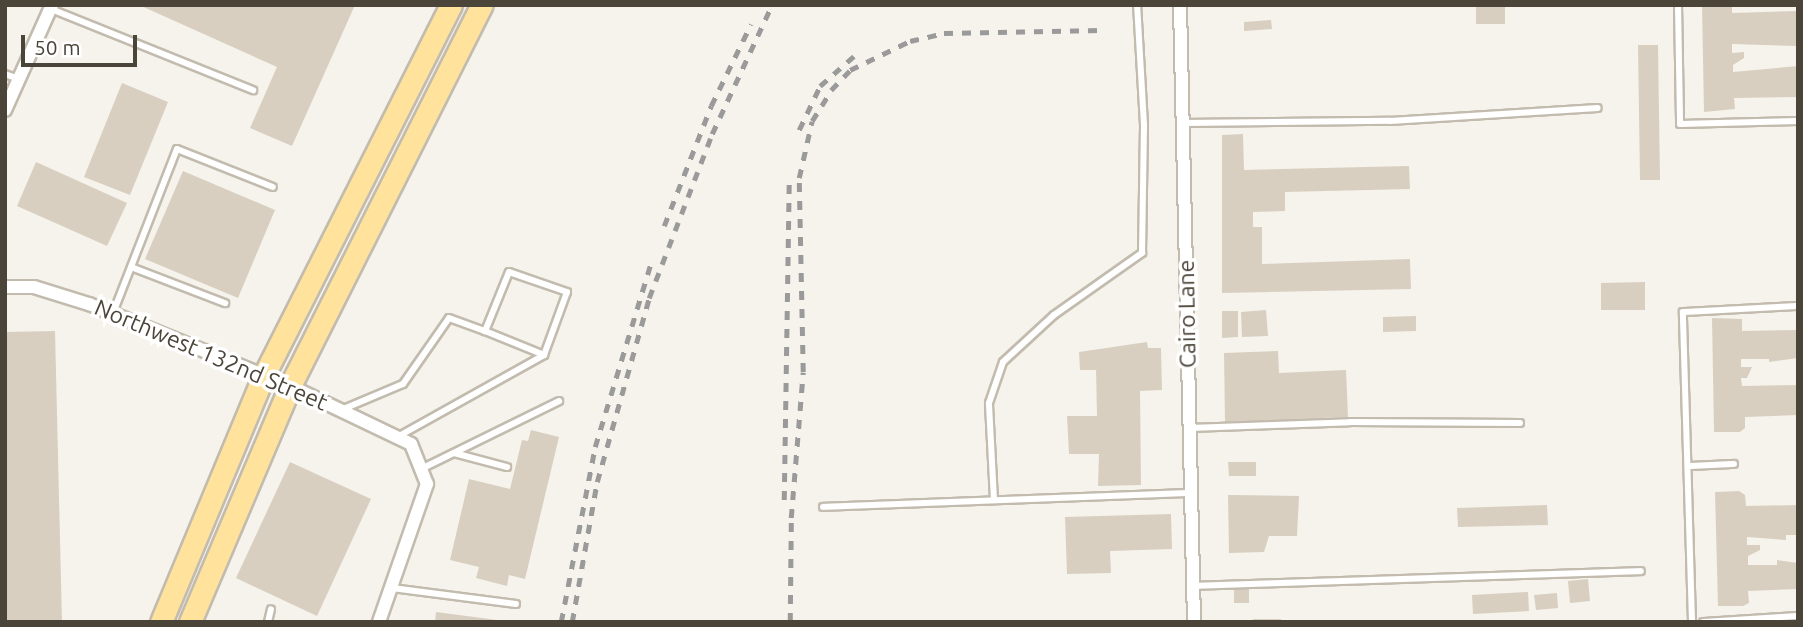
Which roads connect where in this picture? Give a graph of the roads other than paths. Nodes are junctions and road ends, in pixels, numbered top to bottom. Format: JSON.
{"nodes":[{"id":1,"x":451,"y":5,"type":"edge"},
{"id":2,"x":482,"y":5,"type":"edge"},
{"id":3,"x":1137,"y":5,"type":"edge"},
{"id":4,"x":1180,"y":5,"type":"edge"},
{"id":5,"x":1678,"y":5,"type":"edge"},
{"id":6,"x":52,"y":7,"type":"edge"},
{"id":7,"x":5,"y":74,"type":"edge"},
{"id":8,"x":19,"y":79,"type":"junction"},
{"id":9,"x":253,"y":90,"type":"dead end"},
{"id":10,"x":1598,"y":108,"type":"dead end"},
{"id":11,"x":5,"y":110,"type":"edge"},
{"id":12,"x":1798,"y":121,"type":"edge"},
{"id":13,"x":1183,"y":123,"type":"junction"},
{"id":14,"x":273,"y":187,"type":"dead end"},
{"id":15,"x":131,"y":267,"type":"junction"},
{"id":16,"x":5,"y":287,"type":"edge"},
{"id":17,"x":225,"y":303,"type":"dead end"},
{"id":18,"x":1798,"y":306,"type":"edge"},
{"id":19,"x":113,"y":313,"type":"junction"},
{"id":20,"x":485,"y":331,"type":"junction"},
{"id":21,"x":544,"y":355,"type":"junction"},
{"id":22,"x":264,"y":375,"type":"junction"},
{"id":23,"x":290,"y":386,"type":"junction"},
{"id":24,"x":559,"y":401,"type":"dead end"},
{"id":25,"x":341,"y":410,"type":"junction"},
{"id":26,"x":1520,"y":423,"type":"dead end"},
{"id":27,"x":1190,"y":428,"type":"junction"},
{"id":28,"x":397,"y":437,"type":"junction"},
{"id":29,"x":454,"y":453,"type":"junction"},
{"id":30,"x":1734,"y":464,"type":"dead end"},
{"id":31,"x":1688,"y":466,"type":"junction"},
{"id":32,"x":506,"y":467,"type":"dead end"},
{"id":33,"x":421,"y":469,"type":"junction"},
{"id":34,"x":1191,"y":493,"type":"junction"},
{"id":35,"x":994,"y":500,"type":"junction"},
{"id":36,"x":823,"y":507,"type":"dead end"},
{"id":37,"x":1641,"y":570,"type":"dead end"},
{"id":38,"x":1193,"y":586,"type":"junction"},
{"id":39,"x":390,"y":588,"type":"junction"},
{"id":40,"x":516,"y":604,"type":"dead end"},
{"id":41,"x":271,"y":609,"type":"dead end"},
{"id":42,"x":1798,"y":616,"type":"edge"},
{"id":43,"x":162,"y":622,"type":"edge"},
{"id":44,"x":190,"y":622,"type":"edge"},
{"id":45,"x":268,"y":622,"type":"edge"},
{"id":46,"x":379,"y":622,"type":"edge"},
{"id":47,"x":1194,"y":622,"type":"edge"},
{"id":48,"x":1692,"y":622,"type":"edge"},
{"id":49,"x":1703,"y":622,"type":"edge"}],
"edges":[{"from":1,"to":22,"type":"main road"},
{"from":2,"to":23,"type":"main road"},
{"from":3,"to":35,"type":"lane"},
{"from":4,"to":13,"type":"street","name":"Cairo Lane"},
{"from":5,"to":12,"type":"lane"},
{"from":6,"to":8,"type":"street"},
{"from":6,"to":9,"type":"lane"},
{"from":7,"to":8,"type":"lane"},
{"from":8,"to":11,"type":"street"},
{"from":10,"to":13,"type":"lane"},
{"from":13,"to":27,"type":"street","name":"Cairo Lane"},
{"from":14,"to":15,"type":"lane"},
{"from":15,"to":17,"type":"lane"},
{"from":15,"to":19,"type":"lane"},
{"from":16,"to":19,"type":"street","name":"Northwest 132nd Street"},
{"from":18,"to":31,"type":"lane"},
{"from":19,"to":22,"type":"street","name":"Northwest 132nd Street"},
{"from":20,"to":21,"type":"lane"},
{"from":20,"to":21,"type":"lane"},
{"from":20,"to":25,"type":"lane"},
{"from":21,"to":28,"type":"lane"},
{"from":22,"to":23,"type":"street","name":"Northwest 132nd Street"},
{"from":22,"to":43,"type":"main road"},
{"from":23,"to":25,"type":"street","name":"Northwest 132nd Street"},
{"from":23,"to":44,"type":"main road"},
{"from":24,"to":29,"type":"lane"},
{"from":25,"to":28,"type":"street","name":"Northwest 132nd Street"},
{"from":26,"to":27,"type":"lane"},
{"from":27,"to":34,"type":"street","name":"Cairo Lane"},
{"from":28,"to":33,"type":"street","name":"Northwest 132nd Street"},
{"from":29,"to":32,"type":"lane"},
{"from":29,"to":33,"type":"lane"},
{"from":30,"to":31,"type":"lane"},
{"from":31,"to":48,"type":"lane"},
{"from":33,"to":39,"type":"street"},
{"from":34,"to":35,"type":"lane"},
{"from":34,"to":38,"type":"street","name":"Cairo Lane"},
{"from":35,"to":36,"type":"lane"},
{"from":37,"to":38,"type":"lane"},
{"from":38,"to":47,"type":"street","name":"Cairo Lane"},
{"from":39,"to":40,"type":"lane"},
{"from":39,"to":46,"type":"street"},
{"from":41,"to":45,"type":"lane"},
{"from":42,"to":49,"type":"lane"}]}
